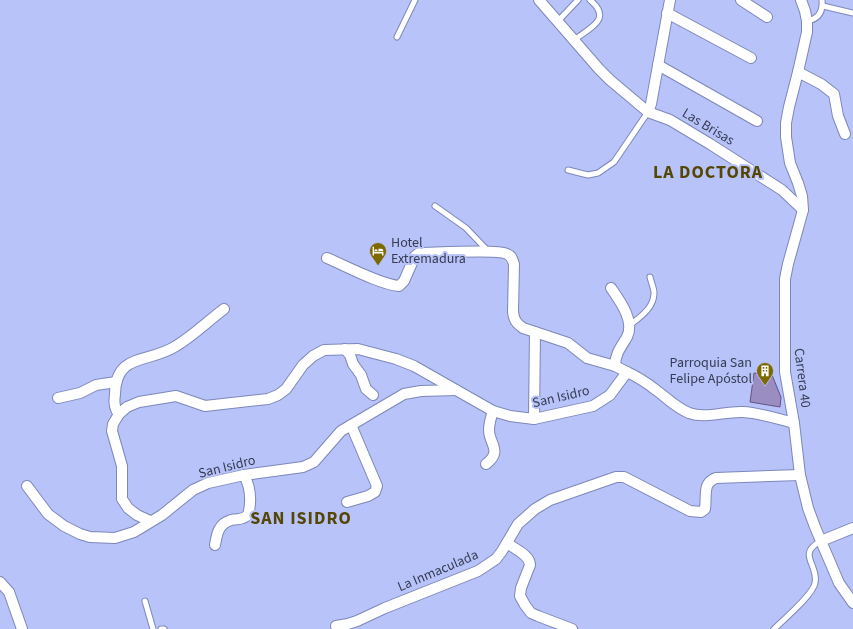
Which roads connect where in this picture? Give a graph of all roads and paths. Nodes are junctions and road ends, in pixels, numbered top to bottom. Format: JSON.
{"nodes":[{"id":1,"x":415,"y":0,"type":"edge"},
{"id":2,"x":539,"y":0,"type":"edge"},
{"id":3,"x":578,"y":0,"type":"edge"},
{"id":4,"x":590,"y":0,"type":"edge"},
{"id":5,"x":670,"y":0,"type":"edge"},
{"id":6,"x":741,"y":0,"type":"edge"},
{"id":7,"x":801,"y":0,"type":"edge"},
{"id":8,"x":822,"y":0,"type":"edge"},
{"id":9,"x":823,"y":6,"type":"junction"},
{"id":10,"x":667,"y":13,"type":"junction"},
{"id":11,"x":853,"y":13,"type":"edge"},
{"id":12,"x":767,"y":17,"type":"dead end"},
{"id":13,"x":558,"y":21,"type":"junction"},
{"id":14,"x":807,"y":21,"type":"junction"},
{"id":15,"x":397,"y":37,"type":"dead end"},
{"id":16,"x":574,"y":40,"type":"junction"},
{"id":17,"x":751,"y":58,"type":"dead end"},
{"id":18,"x":658,"y":65,"type":"junction"},
{"id":19,"x":798,"y":72,"type":"junction"},
{"id":20,"x":648,"y":112,"type":"junction"},
{"id":21,"x":757,"y":121,"type":"dead end"},
{"id":22,"x":845,"y":134,"type":"dead end"},
{"id":23,"x":568,"y":170,"type":"dead end"},
{"id":24,"x":435,"y":206,"type":"dead end"},
{"id":25,"x":803,"y":210,"type":"junction"},
{"id":26,"x":489,"y":252,"type":"junction"},
{"id":27,"x":327,"y":258,"type":"dead end"},
{"id":28,"x":650,"y":277,"type":"dead end"},
{"id":29,"x":612,"y":288,"type":"dead end"},
{"id":30,"x":224,"y":309,"type":"dead end"},
{"id":31,"x":630,"y":325,"type":"junction"},
{"id":32,"x":534,"y":332,"type":"junction"},
{"id":33,"x":345,"y":349,"type":"junction"},
{"id":34,"x":615,"y":366,"type":"junction"},
{"id":35,"x":627,"y":372,"type":"junction"},
{"id":36,"x":116,"y":382,"type":"junction"},
{"id":37,"x":457,"y":390,"type":"junction"},
{"id":38,"x":373,"y":395,"type":"dead end"},
{"id":39,"x":58,"y":398,"type":"dead end"},
{"id":40,"x":493,"y":411,"type":"junction"},
{"id":41,"x":119,"y":414,"type":"junction"},
{"id":42,"x":534,"y":419,"type":"junction"},
{"id":43,"x":794,"y":422,"type":"junction"},
{"id":44,"x":351,"y":425,"type":"junction"},
{"id":45,"x":486,"y":464,"type":"dead end"},
{"id":46,"x":244,"y":475,"type":"junction"},
{"id":47,"x":800,"y":475,"type":"junction"},
{"id":48,"x":27,"y":486,"type":"dead end"},
{"id":49,"x":347,"y":502,"type":"dead end"},
{"id":50,"x":150,"y":521,"type":"junction"},
{"id":51,"x":853,"y":528,"type":"edge"},
{"id":52,"x":821,"y":541,"type":"junction"},
{"id":53,"x":507,"y":543,"type":"junction"},
{"id":54,"x":215,"y":545,"type":"dead end"},
{"id":55,"x":0,"y":582,"type":"edge"},
{"id":56,"x":145,"y":601,"type":"dead end"},
{"id":57,"x":853,"y":603,"type":"edge"},
{"id":58,"x":336,"y":626,"type":"dead end"},
{"id":59,"x":22,"y":629,"type":"edge"},
{"id":60,"x":153,"y":629,"type":"edge"},
{"id":61,"x":572,"y":629,"type":"edge"},
{"id":62,"x":774,"y":629,"type":"edge"}],
"edges":[{"from":1,"to":15,"type":"lane"},
{"from":2,"to":13,"type":"street","name":"Las Brisas"},
{"from":3,"to":13,"type":"lane"},
{"from":4,"to":16,"type":"lane"},
{"from":5,"to":10,"type":"street"},
{"from":6,"to":12,"type":"street"},
{"from":7,"to":14,"type":"street"},
{"from":8,"to":9,"type":"lane"},
{"from":9,"to":11,"type":"lane"},
{"from":9,"to":14,"type":"lane"},
{"from":10,"to":17,"type":"street"},
{"from":10,"to":18,"type":"street"},
{"from":13,"to":16,"type":"street","name":"Las Brisas"},
{"from":14,"to":19,"type":"street","name":"Carrera 40"},
{"from":16,"to":20,"type":"street","name":"Las Brisas"},
{"from":18,"to":20,"type":"street"},
{"from":18,"to":21,"type":"street"},
{"from":19,"to":22,"type":"street"},
{"from":19,"to":25,"type":"street","name":"Carrera 40"},
{"from":20,"to":23,"type":"lane"},
{"from":20,"to":25,"type":"street","name":"Las Brisas"},
{"from":24,"to":26,"type":"lane"},
{"from":25,"to":43,"type":"street","name":"Carrera 40"},
{"from":26,"to":27,"type":"street"},
{"from":26,"to":32,"type":"street"},
{"from":28,"to":31,"type":"lane"},
{"from":29,"to":31,"type":"street"},
{"from":30,"to":36,"type":"street"},
{"from":31,"to":34,"type":"street"},
{"from":32,"to":34,"type":"street"},
{"from":32,"to":42,"type":"street"},
{"from":33,"to":37,"type":"street","name":"San Isidro"},
{"from":33,"to":38,"type":"street"},
{"from":33,"to":41,"type":"street","name":"San Isidro"},
{"from":34,"to":35,"type":"street"},
{"from":35,"to":42,"type":"street","name":"San Isidro"},
{"from":35,"to":43,"type":"street"},
{"from":36,"to":39,"type":"street"},
{"from":36,"to":41,"type":"street"},
{"from":37,"to":40,"type":"street","name":"San Isidro"},
{"from":37,"to":44,"type":"street","name":"San Isidro"},
{"from":40,"to":42,"type":"street","name":"San Isidro"},
{"from":40,"to":45,"type":"street"},
{"from":41,"to":50,"type":"street"},
{"from":43,"to":47,"type":"street","name":"Carrera 40"},
{"from":44,"to":46,"type":"street","name":"San Isidro"},
{"from":44,"to":49,"type":"street"},
{"from":46,"to":50,"type":"street","name":"San Isidro"},
{"from":46,"to":54,"type":"street"},
{"from":47,"to":52,"type":"street","name":"Carrera 40"},
{"from":47,"to":53,"type":"street","name":"La Inmaculada"},
{"from":48,"to":50,"type":"street","name":"San Isidro"},
{"from":51,"to":52,"type":"street"},
{"from":52,"to":57,"type":"street","name":"Carrera 40"},
{"from":52,"to":62,"type":"lane"},
{"from":53,"to":58,"type":"street","name":"La Inmaculada"},
{"from":53,"to":61,"type":"street"},
{"from":55,"to":59,"type":"street"},
{"from":56,"to":60,"type":"lane"}]}
